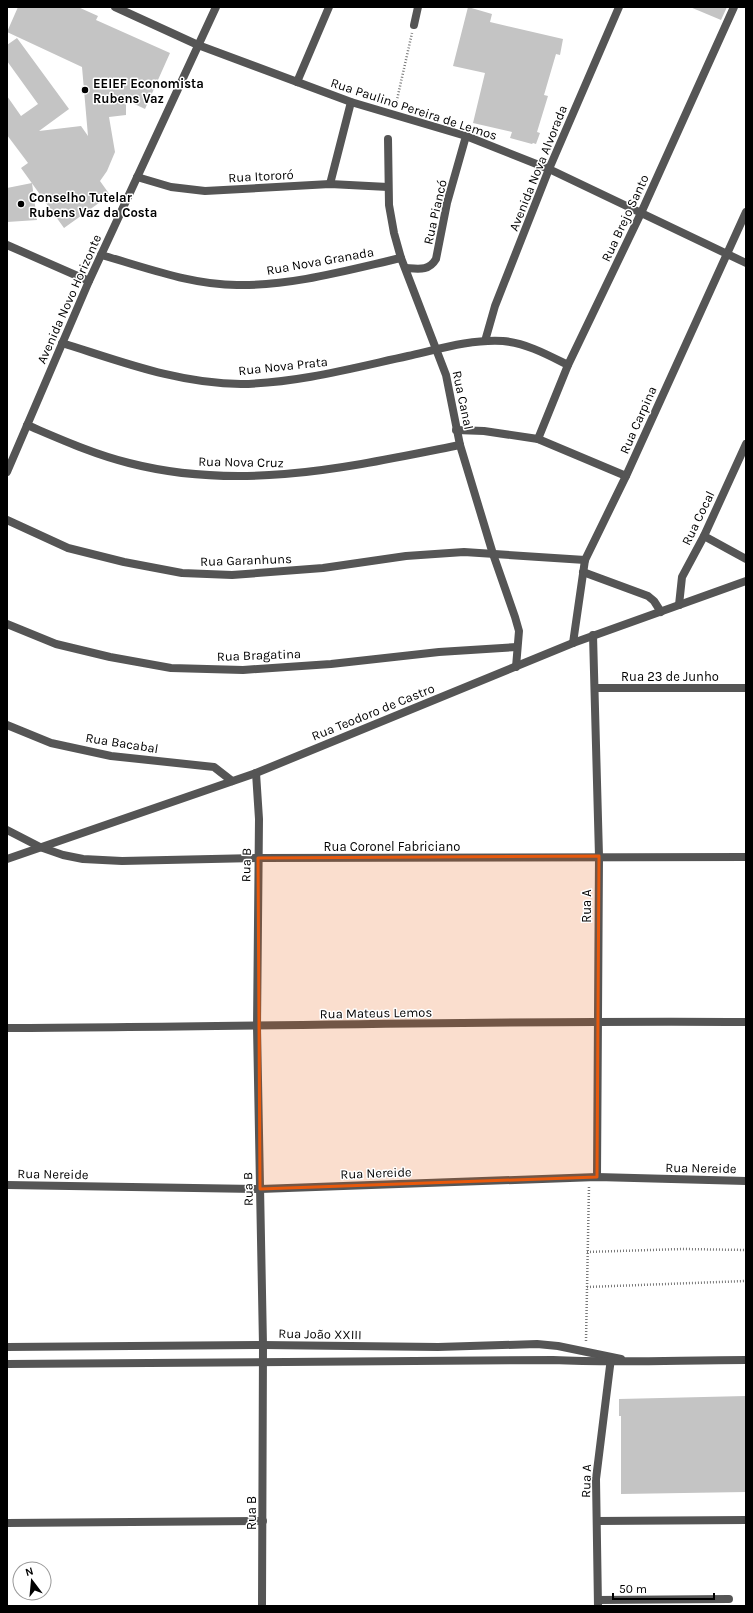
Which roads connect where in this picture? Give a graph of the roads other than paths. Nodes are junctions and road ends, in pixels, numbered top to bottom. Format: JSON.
{"nodes":[{"id":1,"x":115,"y":7,"type":"edge"},
{"id":2,"x":216,"y":7,"type":"edge"},
{"id":3,"x":329,"y":7,"type":"edge"},
{"id":4,"x":418,"y":7,"type":"edge"},
{"id":5,"x":619,"y":7,"type":"edge"},
{"id":6,"x":734,"y":7,"type":"edge"},
{"id":7,"x":414,"y":25,"type":"road end"},
{"id":8,"x":198,"y":45,"type":"junction"},
{"id":9,"x":297,"y":82,"type":"junction"},
{"id":10,"x":351,"y":102,"type":"junction"},
{"id":11,"x":466,"y":136,"type":"junction"},
{"id":12,"x":388,"y":139,"type":"dead end"},
{"id":13,"x":549,"y":169,"type":"junction"},
{"id":14,"x":136,"y":177,"type":"junction"},
{"id":15,"x":330,"y":184,"type":"junction"},
{"id":16,"x":388,"y":187,"type":"junction"},
{"id":17,"x":746,"y":212,"type":"edge"},
{"id":18,"x":641,"y":213,"type":"junction"},
{"id":19,"x":7,"y":245,"type":"edge"},
{"id":20,"x":726,"y":254,"type":"junction"},
{"id":21,"x":101,"y":255,"type":"junction"},
{"id":22,"x":401,"y":258,"type":"junction"},
{"id":23,"x":746,"y":263,"type":"edge"},
{"id":24,"x":406,"y":268,"type":"junction"},
{"id":25,"x":89,"y":280,"type":"junction"},
{"id":26,"x":485,"y":341,"type":"junction"},
{"id":27,"x":62,"y":343,"type":"junction"},
{"id":28,"x":437,"y":349,"type":"junction"},
{"id":29,"x":568,"y":365,"type":"junction"},
{"id":30,"x":27,"y":425,"type":"junction"},
{"id":31,"x":456,"y":430,"type":"junction"},
{"id":32,"x":538,"y":439,"type":"junction"},
{"id":33,"x":746,"y":444,"type":"edge"},
{"id":34,"x":460,"y":445,"type":"junction"},
{"id":35,"x":7,"y":472,"type":"edge"},
{"id":36,"x":626,"y":476,"type":"junction"},
{"id":37,"x":7,"y":520,"type":"edge"},
{"id":38,"x":704,"y":536,"type":"junction"},
{"id":39,"x":493,"y":554,"type":"junction"},
{"id":40,"x":746,"y":559,"type":"edge"},
{"id":41,"x":585,"y":560,"type":"junction"},
{"id":42,"x":583,"y":572,"type":"junction"},
{"id":43,"x":746,"y":581,"type":"edge"},
{"id":44,"x":679,"y":605,"type":"junction"},
{"id":45,"x":661,"y":612,"type":"junction"},
{"id":46,"x":7,"y":624,"type":"edge"},
{"id":47,"x":593,"y":635,"type":"junction"},
{"id":48,"x":573,"y":643,"type":"junction"},
{"id":49,"x":517,"y":647,"type":"junction"},
{"id":50,"x":516,"y":666,"type":"junction"},
{"id":51,"x":595,"y":688,"type":"junction"},
{"id":52,"x":746,"y":688,"type":"edge"},
{"id":53,"x":7,"y":725,"type":"edge"},
{"id":54,"x":256,"y":773,"type":"junction"},
{"id":55,"x":232,"y":781,"type":"junction"},
{"id":56,"x":7,"y":830,"type":"edge"},
{"id":57,"x":40,"y":847,"type":"junction"},
{"id":58,"x":599,"y":856,"type":"junction"},
{"id":59,"x":746,"y":857,"type":"edge"},
{"id":60,"x":7,"y":858,"type":"edge"},
{"id":61,"x":258,"y":858,"type":"junction"},
{"id":62,"x":598,"y":1021,"type":"junction"},
{"id":63,"x":746,"y":1022,"type":"edge"},
{"id":64,"x":258,"y":1027,"type":"junction"},
{"id":65,"x":7,"y":1028,"type":"edge"},
{"id":66,"x":593,"y":1178,"type":"junction"},
{"id":67,"x":746,"y":1181,"type":"edge"},
{"id":68,"x":7,"y":1185,"type":"edge"},
{"id":69,"x":260,"y":1189,"type":"junction"},
{"id":70,"x":263,"y":1345,"type":"junction"},
{"id":71,"x":7,"y":1347,"type":"edge"},
{"id":72,"x":611,"y":1360,"type":"junction"},
{"id":73,"x":746,"y":1360,"type":"edge"},
{"id":74,"x":263,"y":1363,"type":"junction"},
{"id":75,"x":7,"y":1364,"type":"edge"},
{"id":76,"x":746,"y":1520,"type":"edge"},
{"id":77,"x":263,"y":1521,"type":"junction"},
{"id":78,"x":597,"y":1521,"type":"junction"},
{"id":79,"x":7,"y":1523,"type":"edge"},
{"id":80,"x":729,"y":1599,"type":"dead end"},
{"id":81,"x":598,"y":1603,"type":"edge"},
{"id":82,"x":262,"y":1606,"type":"edge"}],
"edges":[{"from":1,"to":8,"type":"street","name":"Rua Paulino Pereira de Lemos"},
{"from":2,"to":8,"type":"street","name":"Avenida Novo Horizonte"},
{"from":3,"to":9,"type":"street"},
{"from":4,"to":7,"type":"street"},
{"from":5,"to":13,"type":"street","name":"Avenida Nova Alvorada"},
{"from":6,"to":18,"type":"street","name":"Rua Brejo Santo"},
{"from":8,"to":9,"type":"street","name":"Rua Paulino Pereira de Lemos"},
{"from":8,"to":14,"type":"street","name":"Avenida Novo Horizonte"},
{"from":9,"to":10,"type":"street","name":"Rua Paulino Pereira de Lemos"},
{"from":10,"to":11,"type":"street","name":"Rua Paulino Pereira de Lemos"},
{"from":10,"to":15,"type":"street"},
{"from":11,"to":13,"type":"street","name":"Rua Paulino Pereira de Lemos"},
{"from":11,"to":24,"type":"street","name":"Rua Piancó"},
{"from":12,"to":16,"type":"street","name":"Rua Canal"},
{"from":13,"to":18,"type":"street","name":"Rua Paulino Pereira de Lemos"},
{"from":13,"to":26,"type":"street","name":"Avenida Nova Alvorada"},
{"from":14,"to":15,"type":"street","name":"Rua Itororó"},
{"from":14,"to":21,"type":"street","name":"Avenida Novo Horizonte"},
{"from":15,"to":16,"type":"street","name":"Rua Itororó"},
{"from":16,"to":22,"type":"street","name":"Rua Canal"},
{"from":17,"to":20,"type":"street","name":"Rua Carpina"},
{"from":18,"to":20,"type":"street","name":"Rua Paulino Pereira de Lemos"},
{"from":18,"to":29,"type":"street","name":"Rua Brejo Santo"},
{"from":19,"to":25,"type":"street"},
{"from":20,"to":23,"type":"street","name":"Rua Paulino Pereira de Lemos"},
{"from":20,"to":36,"type":"street","name":"Rua Carpina"},
{"from":21,"to":22,"type":"street","name":"Rua Nova Granada"},
{"from":21,"to":25,"type":"street","name":"Avenida Novo Horizonte"},
{"from":22,"to":24,"type":"street","name":"Rua Canal"},
{"from":24,"to":28,"type":"street","name":"Rua Canal"},
{"from":25,"to":27,"type":"street","name":"Avenida Novo Horizonte"},
{"from":26,"to":28,"type":"street","name":"Rua Nova Prata"},
{"from":26,"to":29,"type":"street","name":"Rua Nova Prata"},
{"from":27,"to":28,"type":"street","name":"Rua Nova Prata"},
{"from":27,"to":30,"type":"street","name":"Avenida Novo Horizonte"},
{"from":28,"to":31,"type":"street","name":"Rua Canal"},
{"from":29,"to":32,"type":"street","name":"Rua Brejo Santo"},
{"from":30,"to":34,"type":"street","name":"Rua Nova Cruz"},
{"from":30,"to":35,"type":"street","name":"Avenida Novo Horizonte"},
{"from":31,"to":32,"type":"street"},
{"from":31,"to":34,"type":"street","name":"Rua Canal"},
{"from":32,"to":36,"type":"street"},
{"from":33,"to":38,"type":"street","name":"Rua Cocal"},
{"from":34,"to":39,"type":"street","name":"Rua Canal"},
{"from":36,"to":41,"type":"street","name":"Rua Carpina"},
{"from":37,"to":39,"type":"street","name":"Rua Garanhuns"},
{"from":38,"to":40,"type":"street"},
{"from":38,"to":44,"type":"street","name":"Rua Cocal"},
{"from":39,"to":41,"type":"street","name":"Rua Garanhuns"},
{"from":39,"to":49,"type":"street","name":"Rua Canal"},
{"from":41,"to":42,"type":"street","name":"Rua Carpina"},
{"from":42,"to":45,"type":"street"},
{"from":42,"to":48,"type":"street","name":"Rua Carpina"},
{"from":43,"to":44,"type":"street","name":"Rua Teodoro de Castro"},
{"from":44,"to":45,"type":"street","name":"Rua Teodoro de Castro"},
{"from":45,"to":47,"type":"street","name":"Rua Teodoro de Castro"},
{"from":46,"to":49,"type":"street","name":"Rua Bragatina"},
{"from":47,"to":48,"type":"street","name":"Rua Teodoro de Castro"},
{"from":47,"to":51,"type":"street","name":"Rua A"},
{"from":48,"to":50,"type":"street","name":"Rua Teodoro de Castro"},
{"from":49,"to":50,"type":"street","name":"Rua Canal"},
{"from":50,"to":54,"type":"street","name":"Rua Teodoro de Castro"},
{"from":51,"to":52,"type":"street","name":"Rua 23 de Junho"},
{"from":51,"to":58,"type":"street","name":"Rua A"},
{"from":53,"to":55,"type":"street","name":"Rua Bacabal"},
{"from":54,"to":55,"type":"street","name":"Rua Teodoro de Castro"},
{"from":54,"to":61,"type":"street","name":"Rua B"},
{"from":55,"to":57,"type":"street","name":"Rua Teodoro de Castro"},
{"from":56,"to":57,"type":"street","name":"Rua Coronel Fabriciano"},
{"from":57,"to":60,"type":"street","name":"Rua Teodoro de Castro"},
{"from":57,"to":61,"type":"street","name":"Rua Coronel Fabriciano"},
{"from":58,"to":59,"type":"street","name":"Rua Coronel Fabriciano"},
{"from":58,"to":61,"type":"street","name":"Rua Coronel Fabriciano"},
{"from":58,"to":62,"type":"street","name":"Rua A"},
{"from":61,"to":64,"type":"street","name":"Rua B"},
{"from":62,"to":63,"type":"street","name":"Rua Mateus Lemos"},
{"from":62,"to":64,"type":"street","name":"Rua Mateus Lemos"},
{"from":62,"to":66,"type":"street","name":"Rua A"},
{"from":64,"to":65,"type":"street","name":"Rua Mateus Lemos"},
{"from":64,"to":69,"type":"street","name":"Rua B"},
{"from":66,"to":67,"type":"street","name":"Rua Nereide"},
{"from":66,"to":69,"type":"street","name":"Rua Nereide"},
{"from":68,"to":69,"type":"street","name":"Rua Nereide"},
{"from":69,"to":70,"type":"street","name":"Rua B"},
{"from":70,"to":71,"type":"street","name":"Rua João XXIII"},
{"from":70,"to":72,"type":"street","name":"Rua João XXIII"},
{"from":70,"to":74,"type":"street","name":"Rua B"},
{"from":72,"to":73,"type":"street","name":"Rua João XXIII"},
{"from":72,"to":74,"type":"street","name":"Rua João XXIII"},
{"from":72,"to":78,"type":"street","name":"Rua A"},
{"from":74,"to":75,"type":"street","name":"Rua João XXIII"},
{"from":74,"to":77,"type":"street","name":"Rua B"},
{"from":76,"to":78,"type":"street"},
{"from":77,"to":79,"type":"street"},
{"from":77,"to":82,"type":"street","name":"Rua B"},
{"from":78,"to":81,"type":"street","name":"Rua A"},
{"from":80,"to":81,"type":"street"}]}
